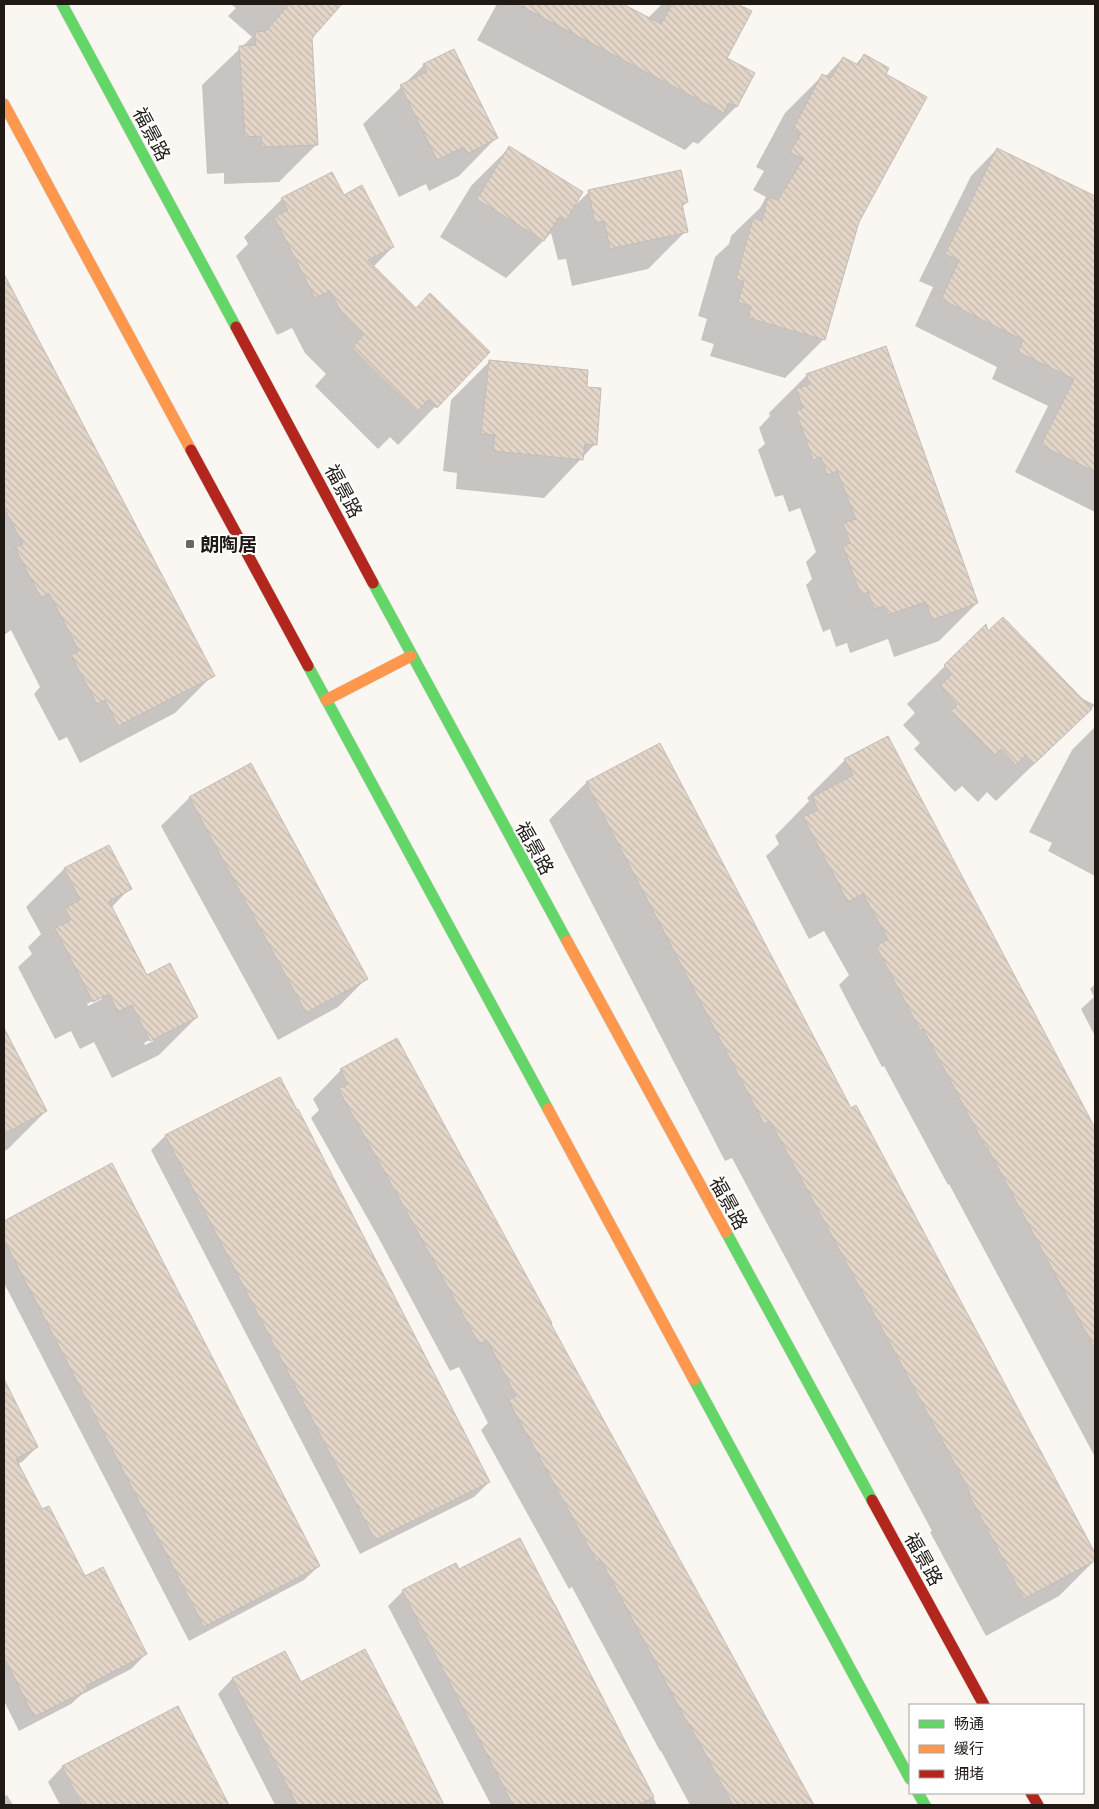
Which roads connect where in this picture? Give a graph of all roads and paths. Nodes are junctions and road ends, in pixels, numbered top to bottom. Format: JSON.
{"nodes":[{"id":1,"x":62,"y":4,"type":"edge"},
{"id":2,"x":4,"y":104,"type":"edge"},
{"id":3,"x":412,"y":656,"type":"junction"},
{"id":4,"x":326,"y":700,"type":"junction"},
{"id":5,"x":983,"y":1704,"type":"edge"},
{"id":6,"x":909,"y":1777,"type":"edge"},
{"id":7,"x":1032,"y":1794,"type":"edge"},
{"id":8,"x":1038,"y":1805,"type":"edge"}],
"edges":[{"from":1,"to":3,"type":"main road","name":"福景路"},
{"from":2,"to":4,"type":"main road"},
{"from":3,"to":4,"type":"main road"},
{"from":3,"to":5,"type":"main road","name":"福景路"},
{"from":4,"to":6,"type":"main road"},
{"from":7,"to":8,"type":"main road"}]}
